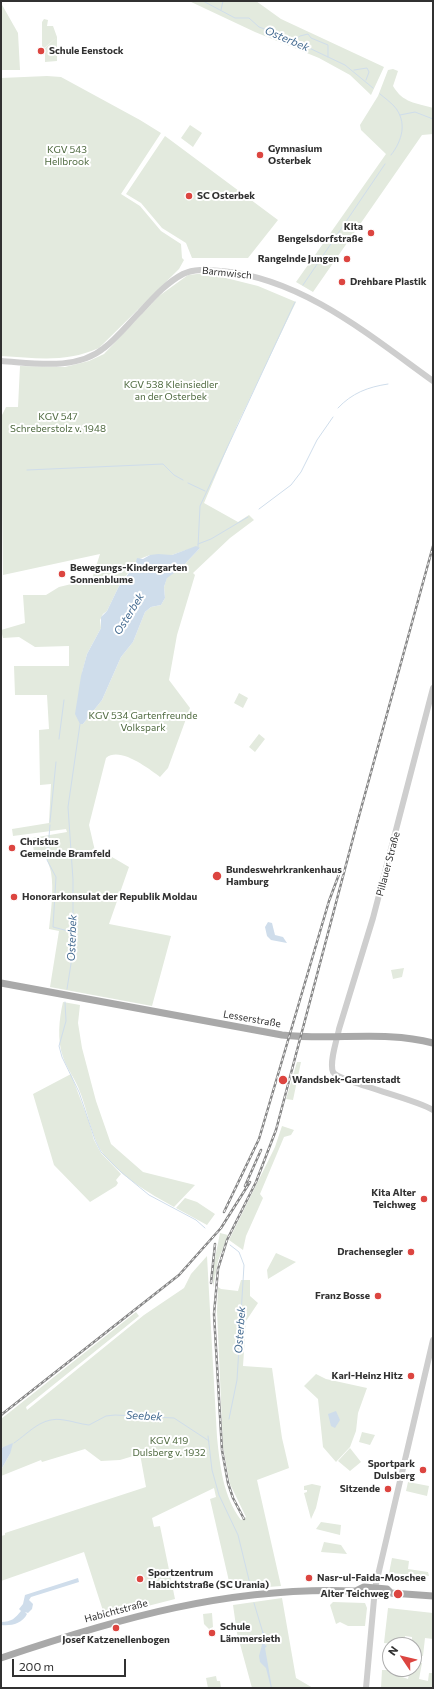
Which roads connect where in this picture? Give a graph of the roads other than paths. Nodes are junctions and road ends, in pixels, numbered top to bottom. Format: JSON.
{"nodes":[{"id":1,"x":1,"y":361,"type":"edge"},
{"id":2,"x":433,"y":381,"type":"edge"},
{"id":3,"x":433,"y":688,"type":"edge"},
{"id":4,"x":1,"y":983,"type":"edge"},
{"id":5,"x":337,"y":1038,"type":"junction"},
{"id":6,"x":433,"y":1044,"type":"edge"},
{"id":7,"x":433,"y":1110,"type":"edge"},
{"id":8,"x":433,"y":1340,"type":"edge"},
{"id":9,"x":375,"y":1591,"type":"junction"},
{"id":10,"x":433,"y":1596,"type":"edge"},
{"id":11,"x":1,"y":1658,"type":"edge"},
{"id":12,"x":366,"y":1688,"type":"edge"}],
"edges":[{"from":1,"to":2,"type":"street","name":"Barmwisch"},
{"from":3,"to":5,"type":"street","name":"Pillauer Straße"},
{"from":4,"to":5,"type":"main road","name":"Lesserstraße"},
{"from":5,"to":6,"type":"main road","name":"Lesserstraße"},
{"from":5,"to":7,"type":"street","name":"Pillauer Straße"},
{"from":8,"to":9,"type":"street"},
{"from":9,"to":10,"type":"main road"},
{"from":9,"to":11,"type":"main road","name":"Habichtstraße"},
{"from":9,"to":12,"type":"street"}]}
